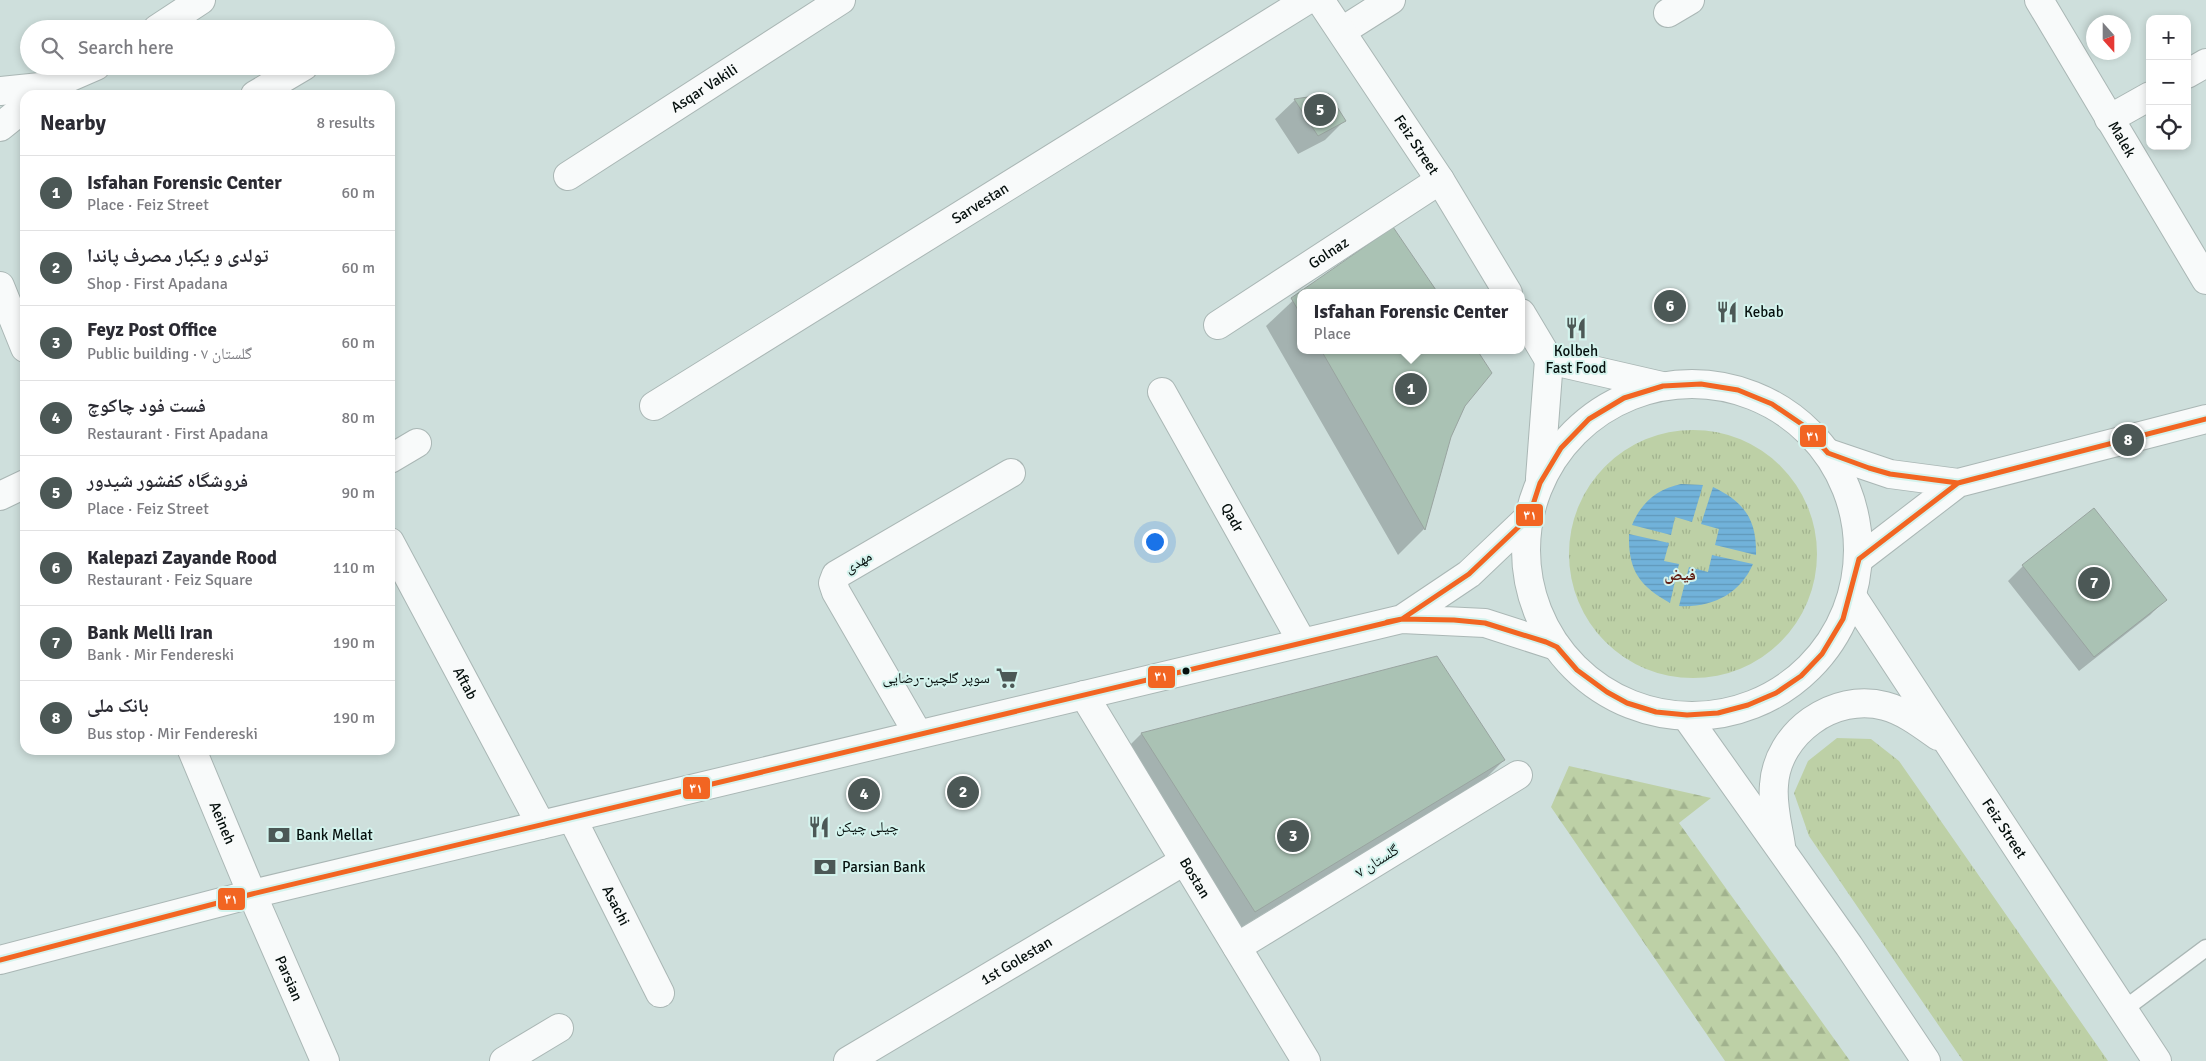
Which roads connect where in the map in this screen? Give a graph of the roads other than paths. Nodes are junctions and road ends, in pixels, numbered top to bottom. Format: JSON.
{"nodes":[{"id":1,"x":201,"y":0,"type":"edge"},
{"id":2,"x":841,"y":0,"type":"edge"},
{"id":3,"x":1307,"y":0,"type":"edge"},
{"id":4,"x":1320,"y":0,"type":"edge"},
{"id":5,"x":1391,"y":0,"type":"edge"},
{"id":6,"x":2039,"y":0,"type":"edge"},
{"id":7,"x":812,"y":8,"type":"edge"},
{"id":8,"x":171,"y":20,"type":"edge"},
{"id":9,"x":1342,"y":31,"type":"junction"},
{"id":10,"x":2206,"y":62,"type":"edge"},
{"id":11,"x":2191,"y":71,"type":"edge"},
{"id":12,"x":77,"y":75,"type":"edge"},
{"id":13,"x":289,"y":75,"type":"edge"},
{"id":14,"x":45,"y":90,"type":"edge"},
{"id":15,"x":263,"y":90,"type":"edge"},
{"id":16,"x":0,"y":91,"type":"edge"},
{"id":17,"x":20,"y":91,"type":"edge"},
{"id":18,"x":2146,"y":98,"type":"edge"},
{"id":19,"x":20,"y":111,"type":"edge"},
{"id":20,"x":2109,"y":119,"type":"junction"},
{"id":21,"x":0,"y":128,"type":"edge"},
{"id":22,"x":568,"y":176,"type":"dead end"},
{"id":23,"x":1440,"y":180,"type":"junction"},
{"id":24,"x":2206,"y":280,"type":"edge"},
{"id":25,"x":0,"y":286,"type":"edge"},
{"id":26,"x":1506,"y":289,"type":"edge"},
{"id":27,"x":1525,"y":320,"type":"edge"},
{"id":28,"x":1218,"y":325,"type":"dead end"},
{"id":29,"x":20,"y":336,"type":"edge"},
{"id":30,"x":1549,"y":360,"type":"junction"},
{"id":31,"x":1663,"y":386,"type":"junction"},
{"id":32,"x":1162,"y":392,"type":"dead end"},
{"id":33,"x":654,"y":406,"type":"dead end"},
{"id":34,"x":2206,"y":420,"type":"edge"},
{"id":35,"x":417,"y":443,"type":"dead end"},
{"id":36,"x":1828,"y":452,"type":"junction"},
{"id":37,"x":395,"y":456,"type":"edge"},
{"id":38,"x":1011,"y":473,"type":"dead end"},
{"id":39,"x":1540,"y":483,"type":"junction"},
{"id":40,"x":1958,"y":484,"type":"junction"},
{"id":41,"x":20,"y":486,"type":"edge"},
{"id":42,"x":0,"y":496,"type":"edge"},
{"id":43,"x":1529,"y":517,"type":"junction"},
{"id":44,"x":395,"y":551,"type":"edge"},
{"id":45,"x":1859,"y":559,"type":"junction"},
{"id":46,"x":1852,"y":596,"type":"junction"},
{"id":47,"x":1402,"y":618,"type":"junction"},
{"id":48,"x":1302,"y":642,"type":"junction"},
{"id":49,"x":1556,"y":646,"type":"junction"},
{"id":50,"x":1084,"y":695,"type":"junction"},
{"id":51,"x":1686,"y":716,"type":"junction"},
{"id":52,"x":918,"y":734,"type":"junction"},
{"id":53,"x":1950,"y":745,"type":"junction"},
{"id":54,"x":194,"y":755,"type":"edge"},
{"id":55,"x":1518,"y":775,"type":"dead end"},
{"id":56,"x":572,"y":818,"type":"junction"},
{"id":57,"x":541,"y":825,"type":"junction"},
{"id":58,"x":1782,"y":852,"type":"junction"},
{"id":59,"x":1184,"y":861,"type":"junction"},
{"id":60,"x":252,"y":894,"type":"junction"},
{"id":61,"x":1237,"y":947,"type":"junction"},
{"id":62,"x":2206,"y":948,"type":"edge"},
{"id":63,"x":0,"y":960,"type":"edge"},
{"id":64,"x":660,"y":993,"type":"dead end"},
{"id":65,"x":2123,"y":1010,"type":"junction"},
{"id":66,"x":560,"y":1028,"type":"dead end"},
{"id":67,"x":325,"y":1061,"type":"edge"},
{"id":68,"x":504,"y":1061,"type":"edge"},
{"id":69,"x":848,"y":1061,"type":"edge"},
{"id":70,"x":1306,"y":1061,"type":"edge"},
{"id":71,"x":1926,"y":1061,"type":"edge"},
{"id":72,"x":2156,"y":1061,"type":"edge"}],
"edges":[{"from":1,"to":8,"type":"main road"},
{"from":2,"to":7,"type":"main road","name":"Asqar Vakili"},
{"from":3,"to":33,"type":"main road","name":"Sarvestan"},
{"from":4,"to":9,"type":"main road","name":"Feiz Street"},
{"from":5,"to":9,"type":"main road"},
{"from":6,"to":20,"type":"main road","name":"Malek"},
{"from":7,"to":22,"type":"main road","name":"Asqar Vakili"},
{"from":9,"to":23,"type":"main road","name":"Feiz Street"},
{"from":10,"to":11,"type":"main road"},
{"from":12,"to":14,"type":"main road"},
{"from":13,"to":15,"type":"main road"},
{"from":16,"to":17,"type":"main road"},
{"from":18,"to":20,"type":"main road"},
{"from":19,"to":21,"type":"main road"},
{"from":20,"to":24,"type":"main road","name":"Malek"},
{"from":23,"to":26,"type":"main road","name":"Feiz Street"},
{"from":23,"to":28,"type":"main road","name":"Golnaz"},
{"from":25,"to":29,"type":"main road"},
{"from":27,"to":30,"type":"main road"},
{"from":30,"to":31,"type":"main road"},
{"from":30,"to":39,"type":"main road"},
{"from":31,"to":36,"type":"main road"},
{"from":31,"to":39,"type":"main road"},
{"from":32,"to":48,"type":"main road","name":"Qadr"},
{"from":34,"to":40,"type":"main road"},
{"from":35,"to":37,"type":"main road"},
{"from":36,"to":40,"type":"main road"},
{"from":36,"to":45,"type":"main road"},
{"from":38,"to":52,"type":"main road","name":"مهدی"},
{"from":39,"to":43,"type":"main road"},
{"from":40,"to":45,"type":"main road"},
{"from":41,"to":42,"type":"main road"},
{"from":43,"to":47,"type":"main road"},
{"from":43,"to":49,"type":"main road"},
{"from":44,"to":57,"type":"main road","name":"Aftab"},
{"from":45,"to":46,"type":"main road"},
{"from":46,"to":51,"type":"main road"},
{"from":46,"to":53,"type":"main road","name":"Feiz Street"},
{"from":47,"to":48,"type":"main road"},
{"from":47,"to":49,"type":"main road"},
{"from":48,"to":50,"type":"main road"},
{"from":49,"to":51,"type":"main road"},
{"from":50,"to":52,"type":"main road"},
{"from":50,"to":59,"type":"main road","name":"Bostan"},
{"from":51,"to":58,"type":"main road"},
{"from":52,"to":56,"type":"main road"},
{"from":53,"to":58,"type":"main road"},
{"from":53,"to":65,"type":"main road","name":"Feiz Street"},
{"from":54,"to":60,"type":"main road","name":"Aeineh"},
{"from":55,"to":61,"type":"main road","name":"گلستان ۷"},
{"from":56,"to":57,"type":"main road"},
{"from":56,"to":64,"type":"main road","name":"Asachi"},
{"from":57,"to":60,"type":"main road"},
{"from":58,"to":71,"type":"main road"},
{"from":59,"to":61,"type":"main road","name":"Bostan"},
{"from":59,"to":69,"type":"main road","name":"1st Golestan"},
{"from":60,"to":63,"type":"main road"},
{"from":60,"to":67,"type":"main road","name":"Parsian"},
{"from":61,"to":70,"type":"main road","name":"Bostan"},
{"from":62,"to":65,"type":"lane"},
{"from":65,"to":72,"type":"main road","name":"Feiz Street"},
{"from":66,"to":68,"type":"main road"}]}
